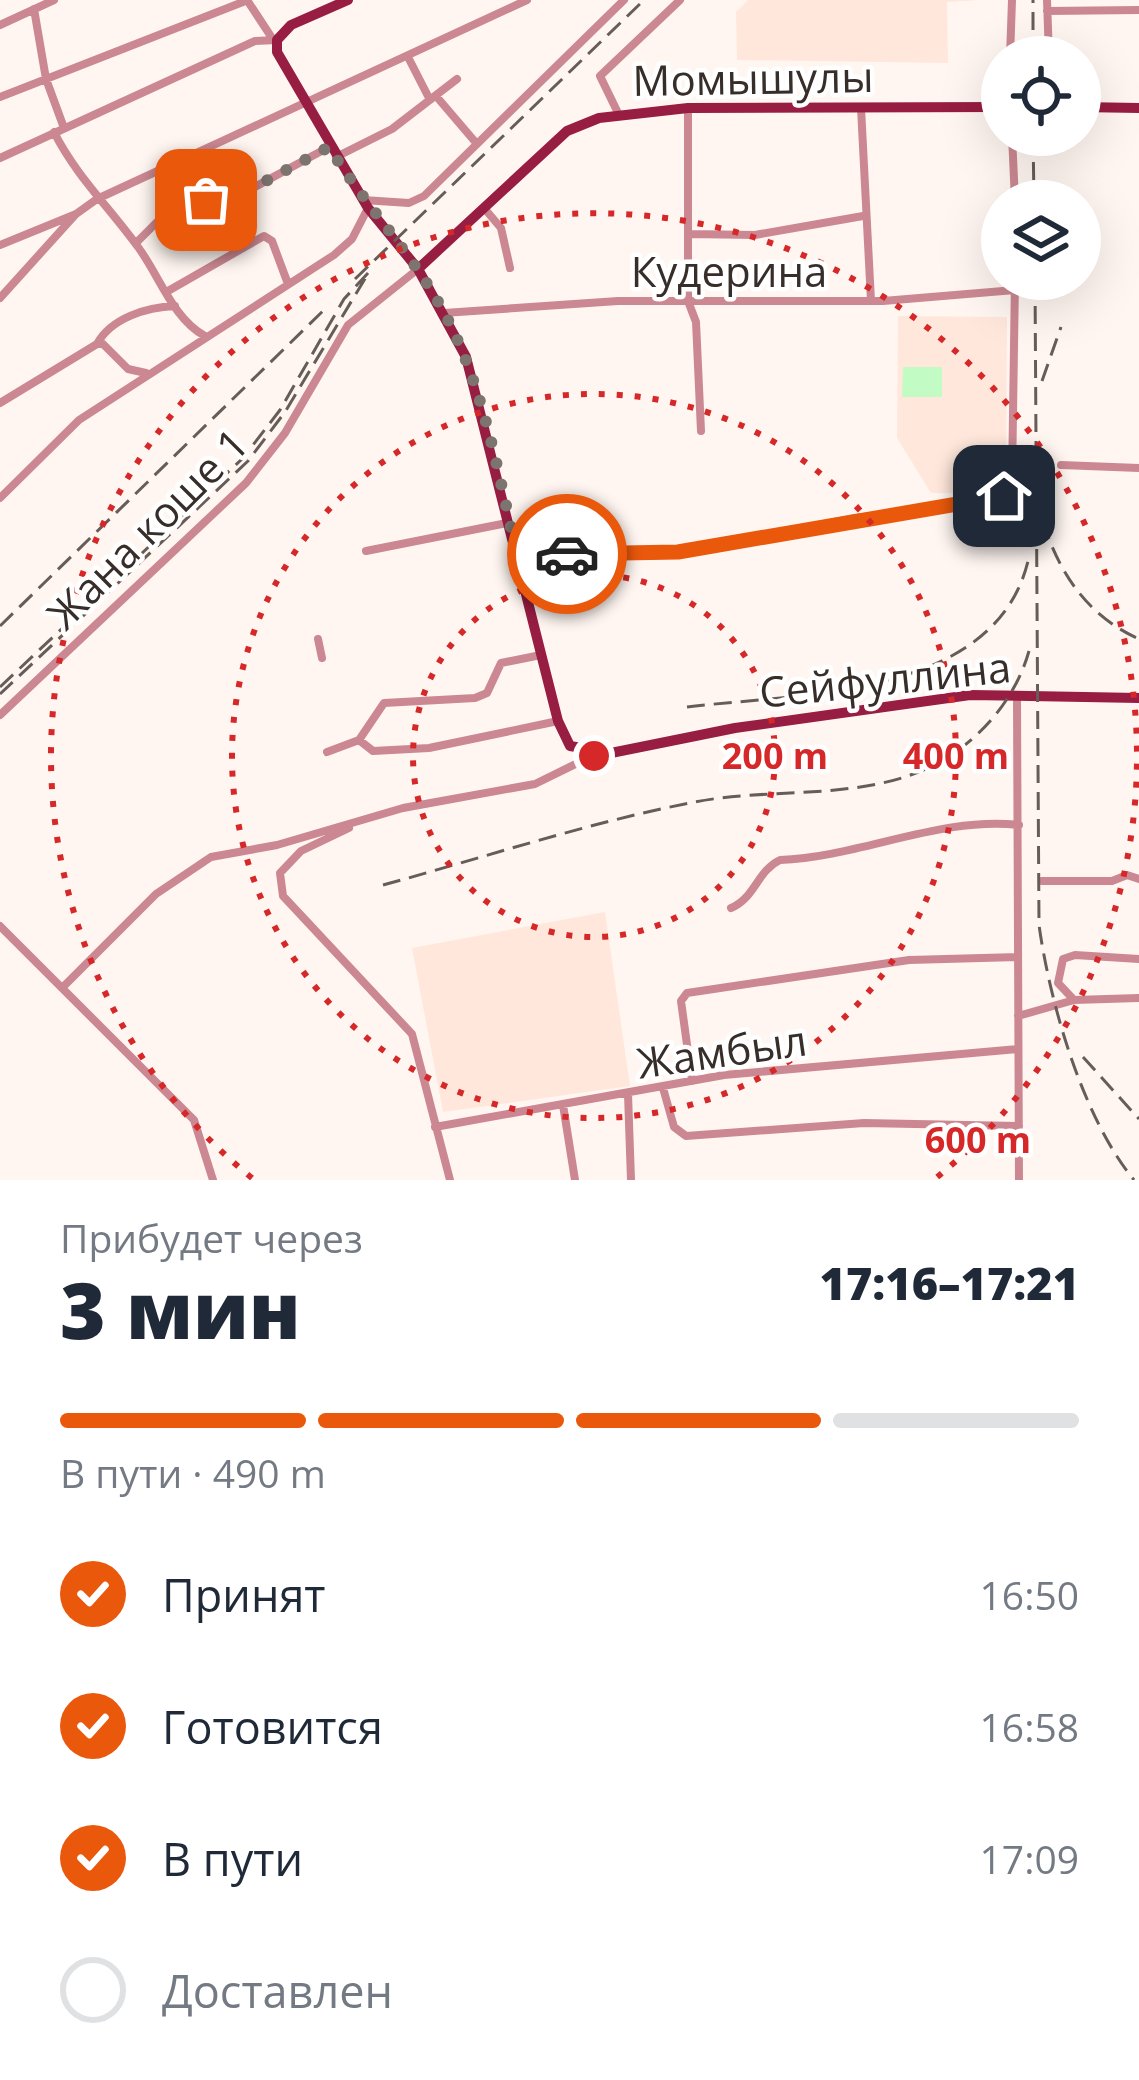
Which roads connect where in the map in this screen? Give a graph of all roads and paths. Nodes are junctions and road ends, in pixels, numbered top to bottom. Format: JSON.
{"nodes":[{"id":1,"x":54,"y":0,"type":"edge"},
{"id":2,"x":247,"y":0,"type":"edge"},
{"id":3,"x":348,"y":0,"type":"edge"},
{"id":4,"x":527,"y":0,"type":"edge"},
{"id":5,"x":624,"y":0,"type":"edge"},
{"id":6,"x":680,"y":0,"type":"edge"},
{"id":7,"x":1012,"y":0,"type":"edge"},
{"id":8,"x":1047,"y":6,"type":"edge"},
{"id":9,"x":34,"y":9,"type":"junction"},
{"id":10,"x":1139,"y":10,"type":"edge"},
{"id":11,"x":0,"y":25,"type":"edge"},
{"id":12,"x":1011,"y":36,"type":"edge"},
{"id":13,"x":1048,"y":36,"type":"edge"},
{"id":14,"x":275,"y":40,"type":"junction"},
{"id":15,"x":409,"y":58,"type":"junction"},
{"id":16,"x":46,"y":79,"type":"junction"},
{"id":17,"x":457,"y":79,"type":"dead end"},
{"id":18,"x":0,"y":97,"type":"edge"},
{"id":19,"x":433,"y":98,"type":"junction"},
{"id":20,"x":304,"y":104,"type":"junction"},
{"id":21,"x":981,"y":107,"type":"edge"},
{"id":22,"x":1101,"y":107,"type":"edge"},
{"id":23,"x":1139,"y":107,"type":"edge"},
{"id":24,"x":688,"y":108,"type":"junction"},
{"id":25,"x":861,"y":108,"type":"junction"},
{"id":26,"x":618,"y":113,"type":"junction"},
{"id":27,"x":59,"y":130,"type":"junction"},
{"id":28,"x":477,"y":144,"type":"junction"},
{"id":29,"x":333,"y":152,"type":"junction"},
{"id":30,"x":0,"y":158,"type":"edge"},
{"id":31,"x":97,"y":199,"type":"junction"},
{"id":32,"x":366,"y":204,"type":"junction"},
{"id":33,"x":483,"y":206,"type":"junction"},
{"id":34,"x":76,"y":214,"type":"junction"},
{"id":35,"x":863,"y":216,"type":"junction"},
{"id":36,"x":689,"y":234,"type":"junction"},
{"id":37,"x":136,"y":243,"type":"junction"},
{"id":38,"x":0,"y":245,"type":"edge"},
{"id":39,"x":418,"y":268,"type":"junction"},
{"id":40,"x":510,"y":268,"type":"dead end"},
{"id":41,"x":288,"y":284,"type":"junction"},
{"id":42,"x":168,"y":291,"type":"junction"},
{"id":43,"x":981,"y":293,"type":"edge"},
{"id":44,"x":0,"y":298,"type":"edge"},
{"id":45,"x":1015,"y":300,"type":"edge"},
{"id":46,"x":688,"y":301,"type":"junction"},
{"id":47,"x":871,"y":301,"type":"junction"},
{"id":48,"x":175,"y":306,"type":"junction"},
{"id":49,"x":444,"y":313,"type":"junction"},
{"id":50,"x":206,"y":337,"type":"junction"},
{"id":51,"x":97,"y":344,"type":"junction"},
{"id":52,"x":153,"y":372,"type":"junction"},
{"id":53,"x":0,"y":403,"type":"edge"},
{"id":54,"x":701,"y":431,"type":"dead end"},
{"id":55,"x":1061,"y":465,"type":"dead end"},
{"id":56,"x":1139,"y":468,"type":"edge"},
{"id":57,"x":0,"y":498,"type":"edge"},
{"id":58,"x":509,"y":522,"type":"junction"},
{"id":59,"x":366,"y":551,"type":"dead end"},
{"id":60,"x":517,"y":554,"type":"junction"},
{"id":61,"x":319,"y":639,"type":"dead end"},
{"id":62,"x":542,"y":656,"type":"junction"},
{"id":63,"x":322,"y":658,"type":"dead end"},
{"id":64,"x":1017,"y":698,"type":"junction"},
{"id":65,"x":1139,"y":698,"type":"edge"},
{"id":66,"x":0,"y":715,"type":"edge"},
{"id":67,"x":558,"y":721,"type":"junction"},
{"id":68,"x":359,"y":740,"type":"junction"},
{"id":69,"x":327,"y":752,"type":"dead end"},
{"id":70,"x":598,"y":753,"type":"junction"},
{"id":71,"x":355,"y":823,"type":"junction"},
{"id":72,"x":1019,"y":825,"type":"junction"},
{"id":73,"x":1139,"y":879,"type":"edge"},
{"id":74,"x":1042,"y":881,"type":"dead end"},
{"id":75,"x":731,"y":908,"type":"dead end"},
{"id":76,"x":0,"y":926,"type":"edge"},
{"id":77,"x":1018,"y":957,"type":"junction"},
{"id":78,"x":1139,"y":959,"type":"edge"},
{"id":79,"x":62,"y":988,"type":"junction"},
{"id":80,"x":1139,"y":998,"type":"edge"},
{"id":81,"x":1073,"y":1000,"type":"junction"},
{"id":82,"x":1018,"y":1016,"type":"junction"},
{"id":83,"x":1018,"y":1049,"type":"junction"},
{"id":84,"x":692,"y":1081,"type":"junction"},
{"id":85,"x":662,"y":1088,"type":"junction"},
{"id":86,"x":628,"y":1094,"type":"junction"},
{"id":87,"x":563,"y":1105,"type":"junction"},
{"id":88,"x":435,"y":1126,"type":"junction"},
{"id":89,"x":1019,"y":1126,"type":"junction"},
{"id":90,"x":213,"y":1180,"type":"edge"},
{"id":91,"x":450,"y":1180,"type":"edge"},
{"id":92,"x":575,"y":1180,"type":"edge"},
{"id":93,"x":632,"y":1180,"type":"edge"},
{"id":94,"x":1019,"y":1180,"type":"edge"}],
"edges":[{"from":1,"to":9,"type":"street"},
{"from":2,"to":14,"type":"street"},
{"from":2,"to":16,"type":"street"},
{"from":3,"to":14,"type":"main road"},
{"from":4,"to":15,"type":"street"},
{"from":5,"to":28,"type":"street"},
{"from":6,"to":26,"type":"street"},
{"from":7,"to":12,"type":"street"},
{"from":8,"to":10,"type":"street"},
{"from":8,"to":13,"type":"street"},
{"from":9,"to":11,"type":"street"},
{"from":9,"to":16,"type":"street"},
{"from":14,"to":20,"type":"main road"},
{"from":14,"to":27,"type":"street"},
{"from":15,"to":19,"type":"street"},
{"from":15,"to":20,"type":"street"},
{"from":16,"to":18,"type":"street"},
{"from":16,"to":27,"type":"street"},
{"from":17,"to":19,"type":"street"},
{"from":19,"to":28,"type":"street"},
{"from":19,"to":29,"type":"street"},
{"from":20,"to":29,"type":"main road"},
{"from":20,"to":31,"type":"street"},
{"from":21,"to":25,"type":"main road","name":"Момышулы"},
{"from":22,"to":23,"type":"main road"},
{"from":24,"to":25,"type":"main road","name":"Момышулы"},
{"from":24,"to":26,"type":"main road","name":"Момышулы"},
{"from":24,"to":36,"type":"street"},
{"from":25,"to":35,"type":"street"},
{"from":26,"to":33,"type":"main road","name":"Момышулы"},
{"from":27,"to":30,"type":"street"},
{"from":27,"to":31,"type":"street"},
{"from":28,"to":32,"type":"street"},
{"from":29,"to":32,"type":"main road"},
{"from":29,"to":37,"type":"street"},
{"from":31,"to":34,"type":"street"},
{"from":31,"to":37,"type":"street"},
{"from":32,"to":39,"type":"main road"},
{"from":32,"to":41,"type":"street"},
{"from":33,"to":39,"type":"main road","name":"Момышулы"},
{"from":33,"to":40,"type":"street"},
{"from":34,"to":38,"type":"street"},
{"from":34,"to":44,"type":"street"},
{"from":35,"to":36,"type":"street"},
{"from":35,"to":47,"type":"street"},
{"from":36,"to":46,"type":"street"},
{"from":37,"to":42,"type":"street"},
{"from":39,"to":49,"type":"main road"},
{"from":39,"to":66,"type":"street","name":"Жана коше 1"},
{"from":41,"to":42,"type":"street"},
{"from":41,"to":50,"type":"street"},
{"from":42,"to":48,"type":"street"},
{"from":43,"to":47,"type":"street","name":"Кудерина"},
{"from":45,"to":60,"type":"street"},
{"from":46,"to":47,"type":"street","name":"Кудерина"},
{"from":46,"to":49,"type":"street","name":"Кудерина"},
{"from":46,"to":54,"type":"street"},
{"from":48,"to":50,"type":"street"},
{"from":48,"to":51,"type":"street"},
{"from":49,"to":58,"type":"main road"},
{"from":50,"to":52,"type":"street"},
{"from":51,"to":52,"type":"street"},
{"from":51,"to":53,"type":"street"},
{"from":52,"to":57,"type":"street"},
{"from":55,"to":56,"type":"street"},
{"from":58,"to":59,"type":"street"},
{"from":58,"to":60,"type":"main road"},
{"from":60,"to":62,"type":"main road"},
{"from":61,"to":63,"type":"street"},
{"from":62,"to":67,"type":"main road"},
{"from":62,"to":68,"type":"street"},
{"from":64,"to":65,"type":"main road","name":"Сейфуллина"},
{"from":64,"to":70,"type":"main road","name":"Сейфуллина"},
{"from":64,"to":72,"type":"street"},
{"from":67,"to":68,"type":"street"},
{"from":67,"to":70,"type":"main road","name":"Сейфуллина"},
{"from":68,"to":69,"type":"street"},
{"from":70,"to":71,"type":"street"},
{"from":71,"to":79,"type":"street"},
{"from":71,"to":88,"type":"street"},
{"from":72,"to":75,"type":"street"},
{"from":72,"to":77,"type":"street"},
{"from":73,"to":74,"type":"street"},
{"from":76,"to":79,"type":"street"},
{"from":77,"to":82,"type":"street"},
{"from":77,"to":84,"type":"street"},
{"from":78,"to":81,"type":"street"},
{"from":79,"to":90,"type":"street"},
{"from":80,"to":81,"type":"street"},
{"from":81,"to":82,"type":"street"},
{"from":82,"to":83,"type":"street"},
{"from":83,"to":84,"type":"street","name":"Жамбыл"},
{"from":83,"to":89,"type":"street"},
{"from":84,"to":85,"type":"street","name":"Жамбыл"},
{"from":85,"to":86,"type":"street","name":"Жамбыл"},
{"from":85,"to":89,"type":"street"},
{"from":86,"to":87,"type":"street","name":"Жамбыл"},
{"from":86,"to":93,"type":"street"},
{"from":87,"to":88,"type":"street","name":"Жамбыл"},
{"from":87,"to":92,"type":"street"},
{"from":88,"to":91,"type":"street"},
{"from":89,"to":94,"type":"street"}]}
